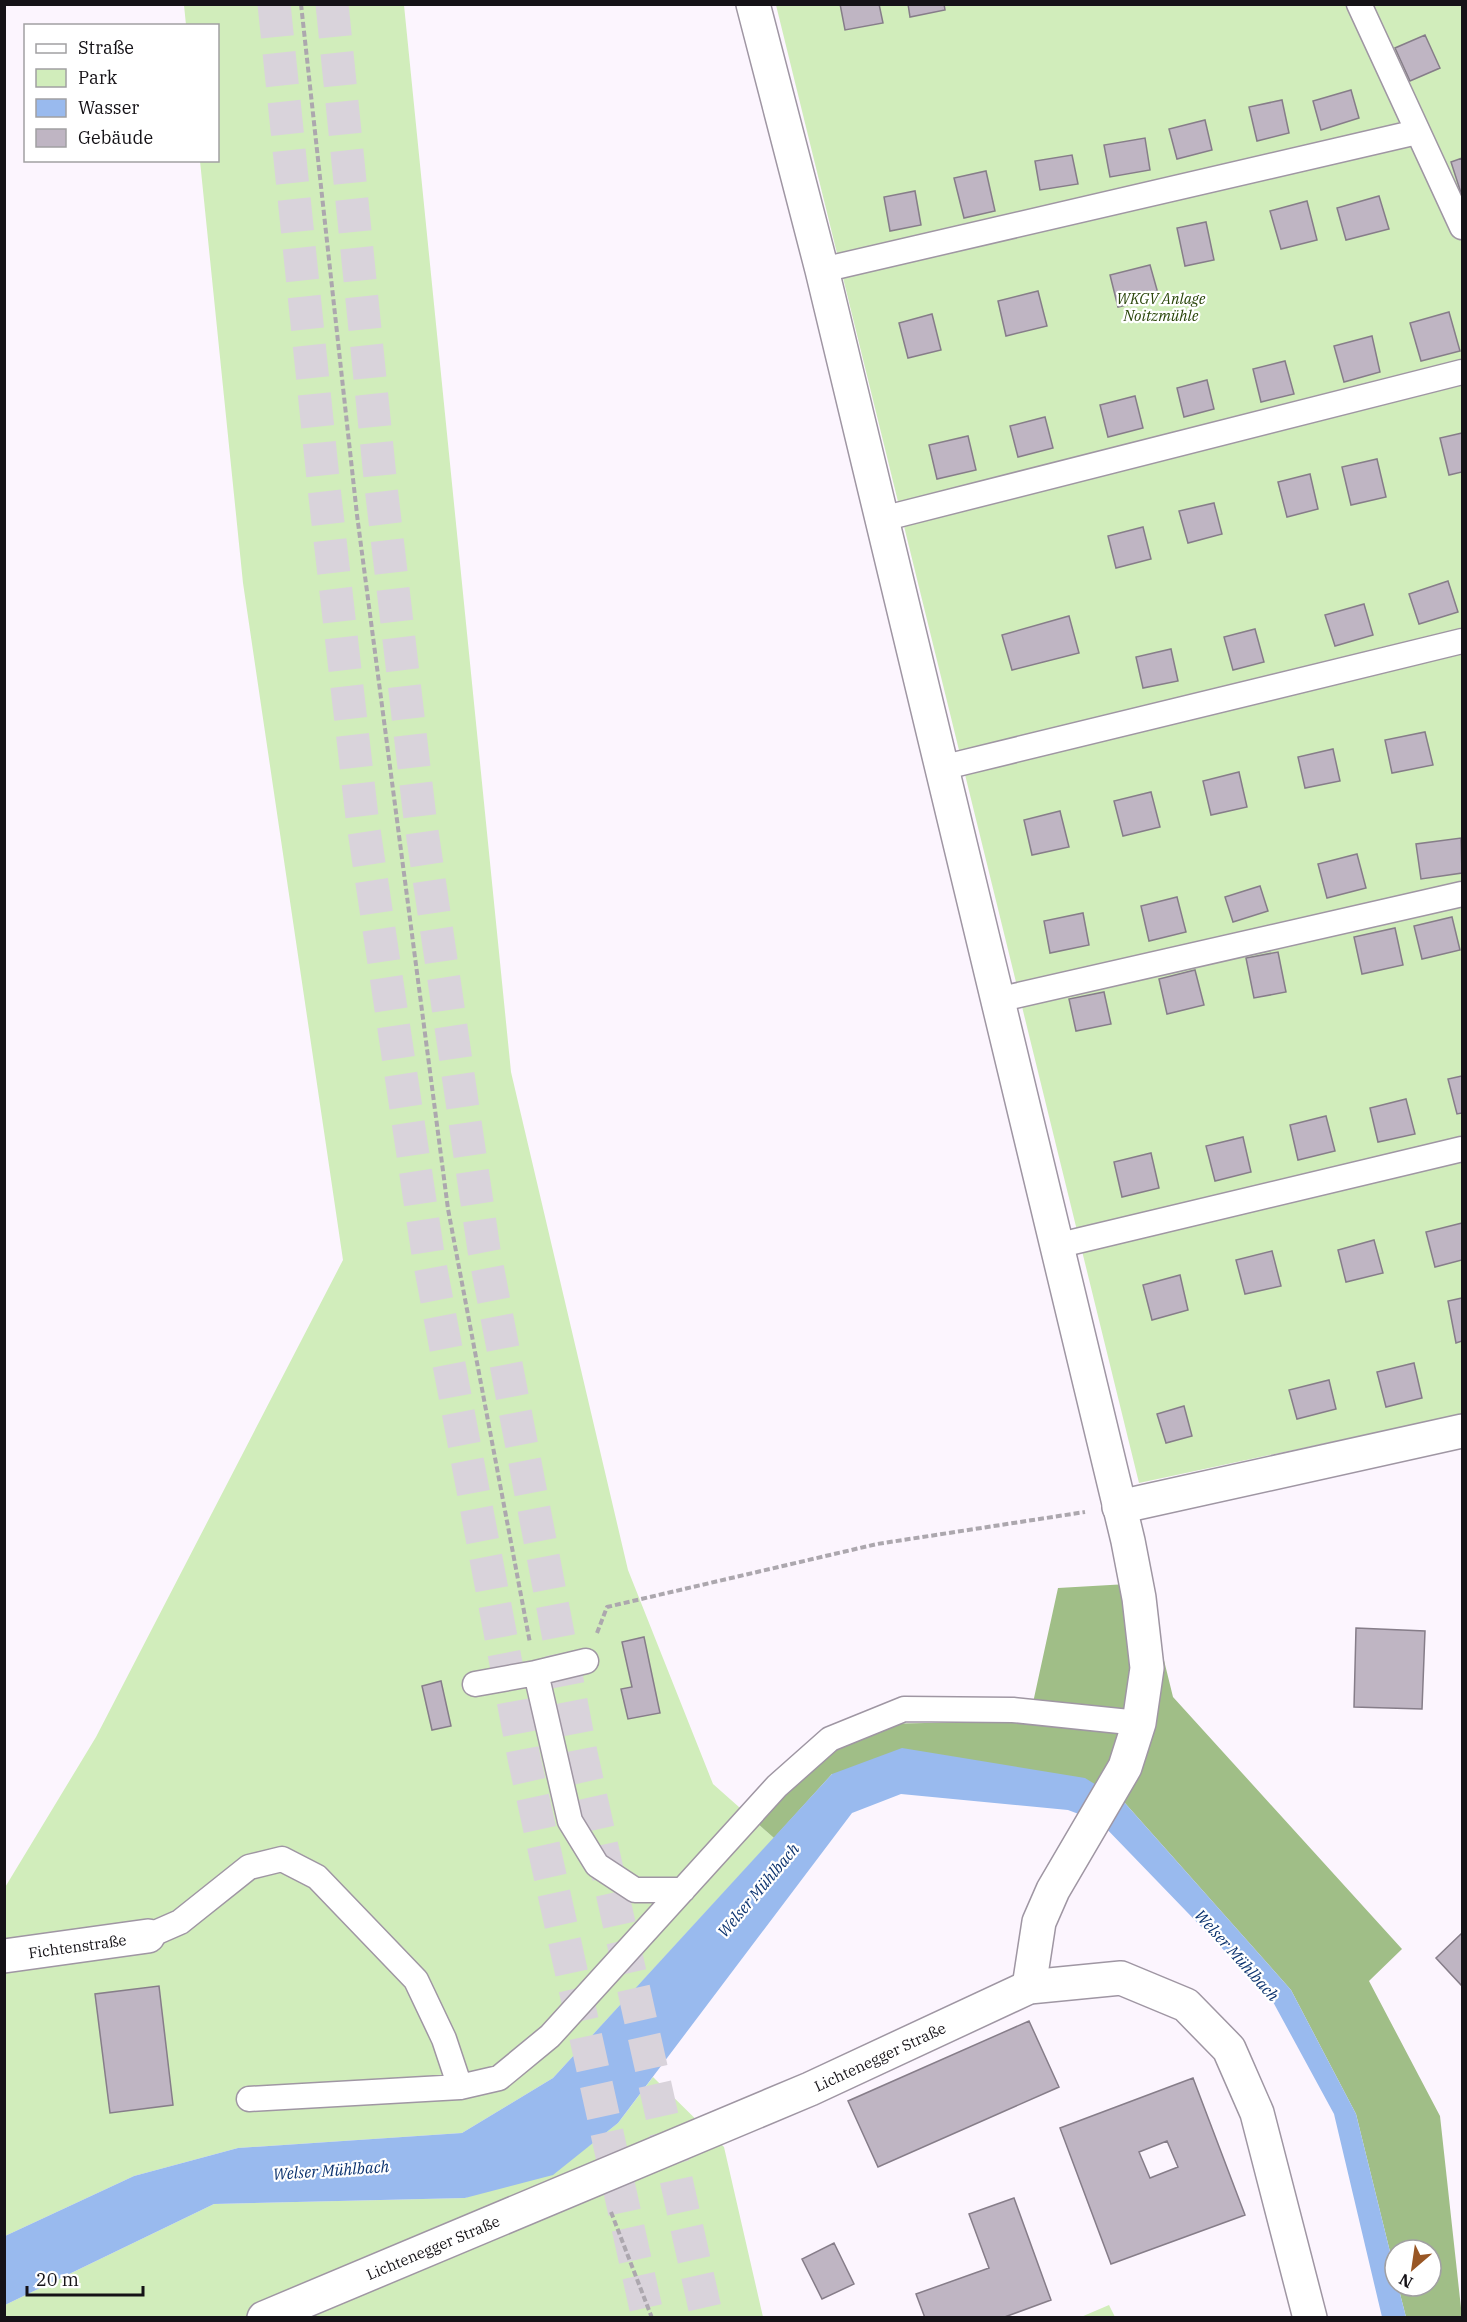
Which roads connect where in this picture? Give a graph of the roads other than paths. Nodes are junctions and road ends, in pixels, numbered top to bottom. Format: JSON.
{"nodes":[{"id":1,"x":753,"y":4,"type":"edge"},
{"id":2,"x":1359,"y":4,"type":"edge"},
{"id":3,"x":1417,"y":132,"type":"junction"},
{"id":4,"x":1462,"y":227,"type":"edge"},
{"id":5,"x":822,"y":270,"type":"junction"},
{"id":6,"x":1462,"y":372,"type":"edge"},
{"id":7,"x":882,"y":519,"type":"junction"},
{"id":8,"x":1462,"y":641,"type":"edge"},
{"id":9,"x":940,"y":768,"type":"junction"},
{"id":10,"x":1462,"y":894,"type":"edge"},
{"id":11,"x":998,"y":1000,"type":"junction"},
{"id":12,"x":1462,"y":1149,"type":"edge"},
{"id":13,"x":1056,"y":1246,"type":"junction"},
{"id":14,"x":1462,"y":1431,"type":"edge"},
{"id":15,"x":1119,"y":1507,"type":"junction"},
{"id":16,"x":585,"y":1661,"type":"road end"},
{"id":17,"x":536,"y":1673,"type":"junction"},
{"id":18,"x":475,"y":1684,"type":"dead end"},
{"id":19,"x":1138,"y":1723,"type":"junction"},
{"id":20,"x":683,"y":1890,"type":"junction"},
{"id":21,"x":148,"y":1936,"type":"joint"},
{"id":22,"x":4,"y":1956,"type":"edge"},
{"id":23,"x":1029,"y":1986,"type":"junction"},
{"id":24,"x":460,"y":2087,"type":"junction"},
{"id":25,"x":249,"y":2099,"type":"dead end"},
{"id":26,"x":264,"y":2318,"type":"edge"},
{"id":27,"x":1310,"y":2318,"type":"edge"}],
"edges":[{"from":1,"to":5,"type":"street"},
{"from":2,"to":3,"type":"lane"},
{"from":3,"to":4,"type":"lane"},
{"from":3,"to":5,"type":"lane"},
{"from":5,"to":7,"type":"street"},
{"from":6,"to":7,"type":"lane"},
{"from":7,"to":9,"type":"street"},
{"from":8,"to":9,"type":"lane"},
{"from":9,"to":11,"type":"street"},
{"from":10,"to":11,"type":"lane"},
{"from":11,"to":13,"type":"street"},
{"from":12,"to":13,"type":"lane"},
{"from":13,"to":15,"type":"street"},
{"from":14,"to":15,"type":"street"},
{"from":15,"to":19,"type":"street"},
{"from":16,"to":17,"type":"lane"},
{"from":17,"to":18,"type":"lane"},
{"from":17,"to":20,"type":"lane"},
{"from":19,"to":20,"type":"lane"},
{"from":19,"to":23,"type":"street"},
{"from":20,"to":24,"type":"lane"},
{"from":21,"to":22,"type":"street","name":"Fichtenstraße"},
{"from":21,"to":24,"type":"lane"},
{"from":23,"to":26,"type":"street","name":"Lichtenegger Straße"},
{"from":23,"to":27,"type":"street","name":"Lichtenegger Straße"},
{"from":24,"to":25,"type":"lane"}]}
